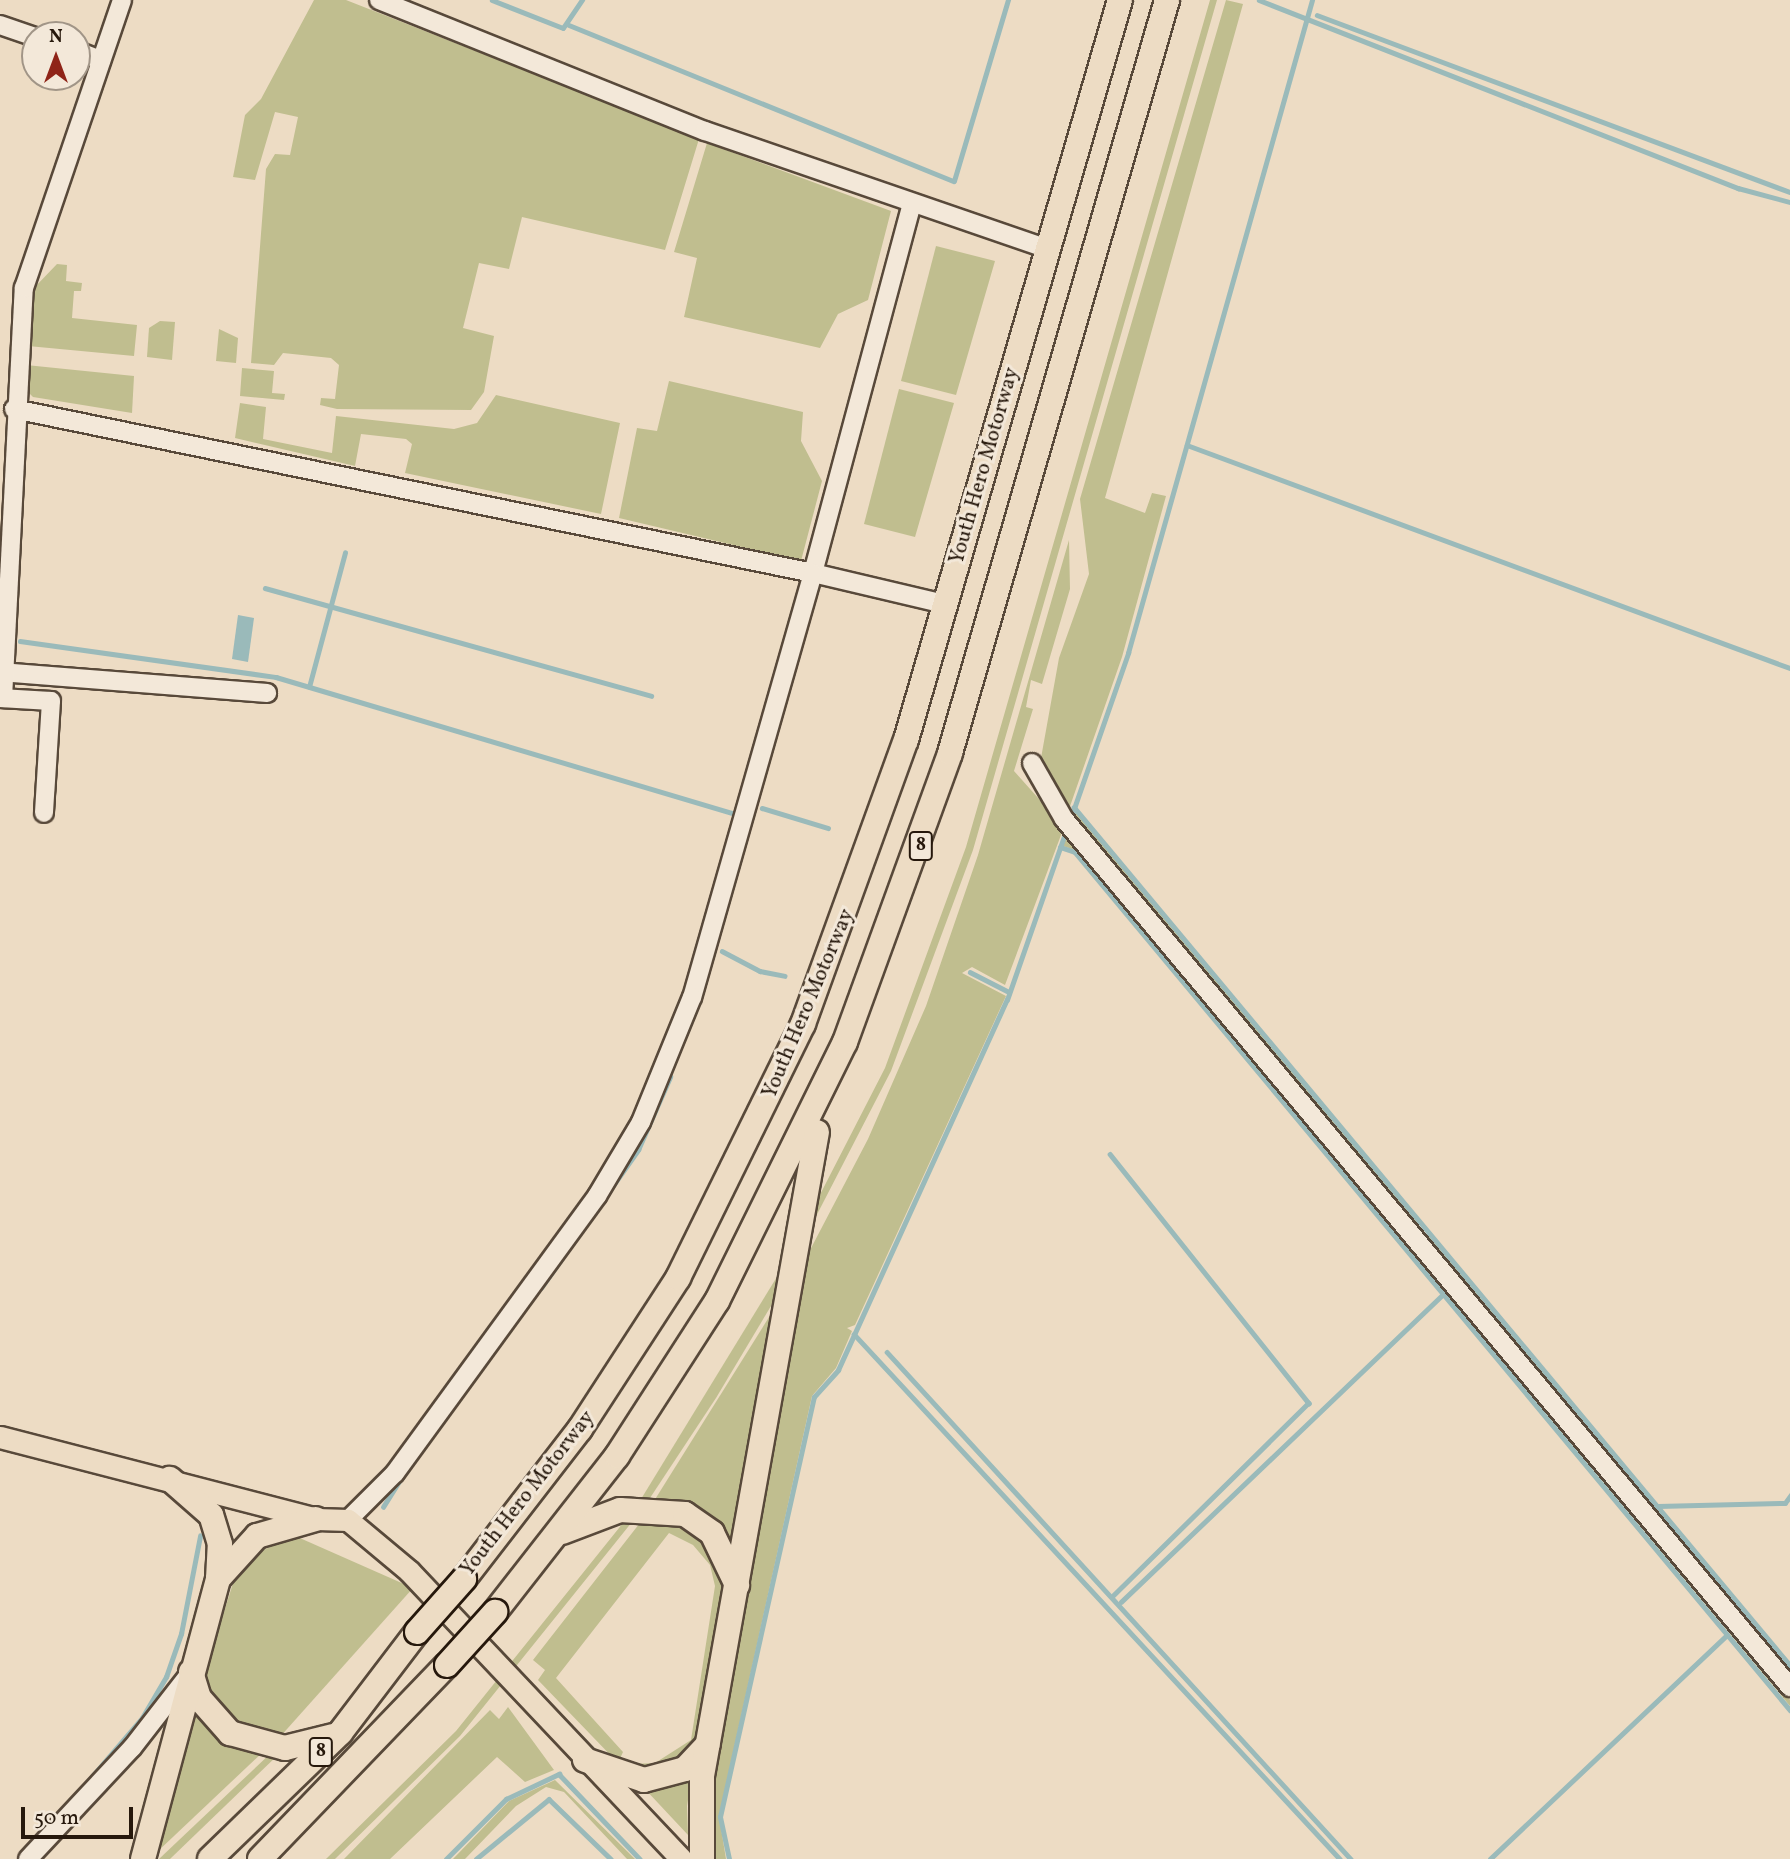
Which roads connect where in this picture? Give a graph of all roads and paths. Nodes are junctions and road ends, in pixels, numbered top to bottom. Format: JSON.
{"nodes":[{"id":1,"x":122,"y":0,"type":"edge"},
{"id":2,"x":379,"y":0,"type":"edge"},
{"id":3,"x":1120,"y":0,"type":"edge"},
{"id":4,"x":1167,"y":0,"type":"edge"},
{"id":5,"x":0,"y":25,"type":"edge"},
{"id":6,"x":21,"y":32,"type":"edge"},
{"id":7,"x":91,"y":56,"type":"edge"},
{"id":8,"x":101,"y":60,"type":"junction"},
{"id":9,"x":911,"y":207,"type":"junction"},
{"id":10,"x":1048,"y":249,"type":"junction"},
{"id":11,"x":14,"y":409,"type":"junction"},
{"id":12,"x":813,"y":573,"type":"junction"},
{"id":13,"x":944,"y":604,"type":"junction"},
{"id":14,"x":1,"y":641,"type":"edge"},
{"id":15,"x":2,"y":672,"type":"edge"},
{"id":16,"x":267,"y":693,"type":"dead end"},
{"id":17,"x":1,"y":698,"type":"edge"},
{"id":18,"x":1032,"y":763,"type":"dead end"},
{"id":19,"x":44,"y":813,"type":"dead end"},
{"id":20,"x":845,"y":1042,"type":"junction"},
{"id":21,"x":0,"y":1437,"type":"edge"},
{"id":22,"x":170,"y":1479,"type":"junction"},
{"id":23,"x":316,"y":1518,"type":"junction"},
{"id":24,"x":348,"y":1520,"type":"junction"},
{"id":25,"x":559,"y":1533,"type":"junction"},
{"id":26,"x":218,"y":1579,"type":"junction"},
{"id":27,"x":738,"y":1585,"type":"junction"},
{"id":28,"x":191,"y":1672,"type":"junction"},
{"id":29,"x":1790,"y":1687,"type":"edge"},
{"id":30,"x":340,"y":1733,"type":"junction"},
{"id":31,"x":711,"y":1740,"type":"junction"},
{"id":32,"x":585,"y":1760,"type":"junction"},
{"id":33,"x":28,"y":1859,"type":"edge"},
{"id":34,"x":143,"y":1859,"type":"edge"},
{"id":35,"x":210,"y":1859,"type":"edge"},
{"id":36,"x":260,"y":1859,"type":"edge"},
{"id":37,"x":681,"y":1859,"type":"edge"},
{"id":38,"x":702,"y":1859,"type":"edge"}],
"edges":[{"from":1,"to":8,"type":"street"},
{"from":2,"to":9,"type":"street"},
{"from":3,"to":10,"type":"highway","name":"Youth Hero Motorway","number":"8"},
{"from":4,"to":20,"type":"highway","number":"8"},
{"from":5,"to":6,"type":"street"},
{"from":7,"to":8,"type":"street"},
{"from":8,"to":11,"type":"street"},
{"from":9,"to":10,"type":"street"},
{"from":9,"to":12,"type":"street"},
{"from":10,"to":13,"type":"highway","name":"Youth Hero Motorway","number":"8"},
{"from":11,"to":12,"type":"street"},
{"from":11,"to":14,"type":"street"},
{"from":12,"to":13,"type":"street"},
{"from":12,"to":24,"type":"street"},
{"from":13,"to":30,"type":"highway","name":"Youth Hero Motorway","number":"8","bridge":true},
{"from":14,"to":15,"type":"street"},
{"from":15,"to":16,"type":"street"},
{"from":15,"to":17,"type":"street"},
{"from":17,"to":19,"type":"street"},
{"from":18,"to":29,"type":"street"},
{"from":20,"to":25,"type":"highway","number":"8"},
{"from":20,"to":27,"type":"highway"},
{"from":21,"to":22,"type":"main road"},
{"from":22,"to":23,"type":"main road"},
{"from":22,"to":26,"type":"highway"},
{"from":23,"to":24,"type":"main road"},
{"from":23,"to":26,"type":"highway"},
{"from":24,"to":32,"type":"main road"},
{"from":25,"to":27,"type":"highway"},
{"from":25,"to":36,"type":"highway","number":"8","bridge":true},
{"from":26,"to":28,"type":"highway"},
{"from":27,"to":31,"type":"highway"},
{"from":28,"to":30,"type":"highway"},
{"from":28,"to":33,"type":"street"},
{"from":28,"to":34,"type":"highway"},
{"from":30,"to":35,"type":"highway","name":"Youth Hero Motorway","number":"8"},
{"from":31,"to":32,"type":"highway"},
{"from":31,"to":38,"type":"highway"},
{"from":32,"to":37,"type":"main road"}]}
